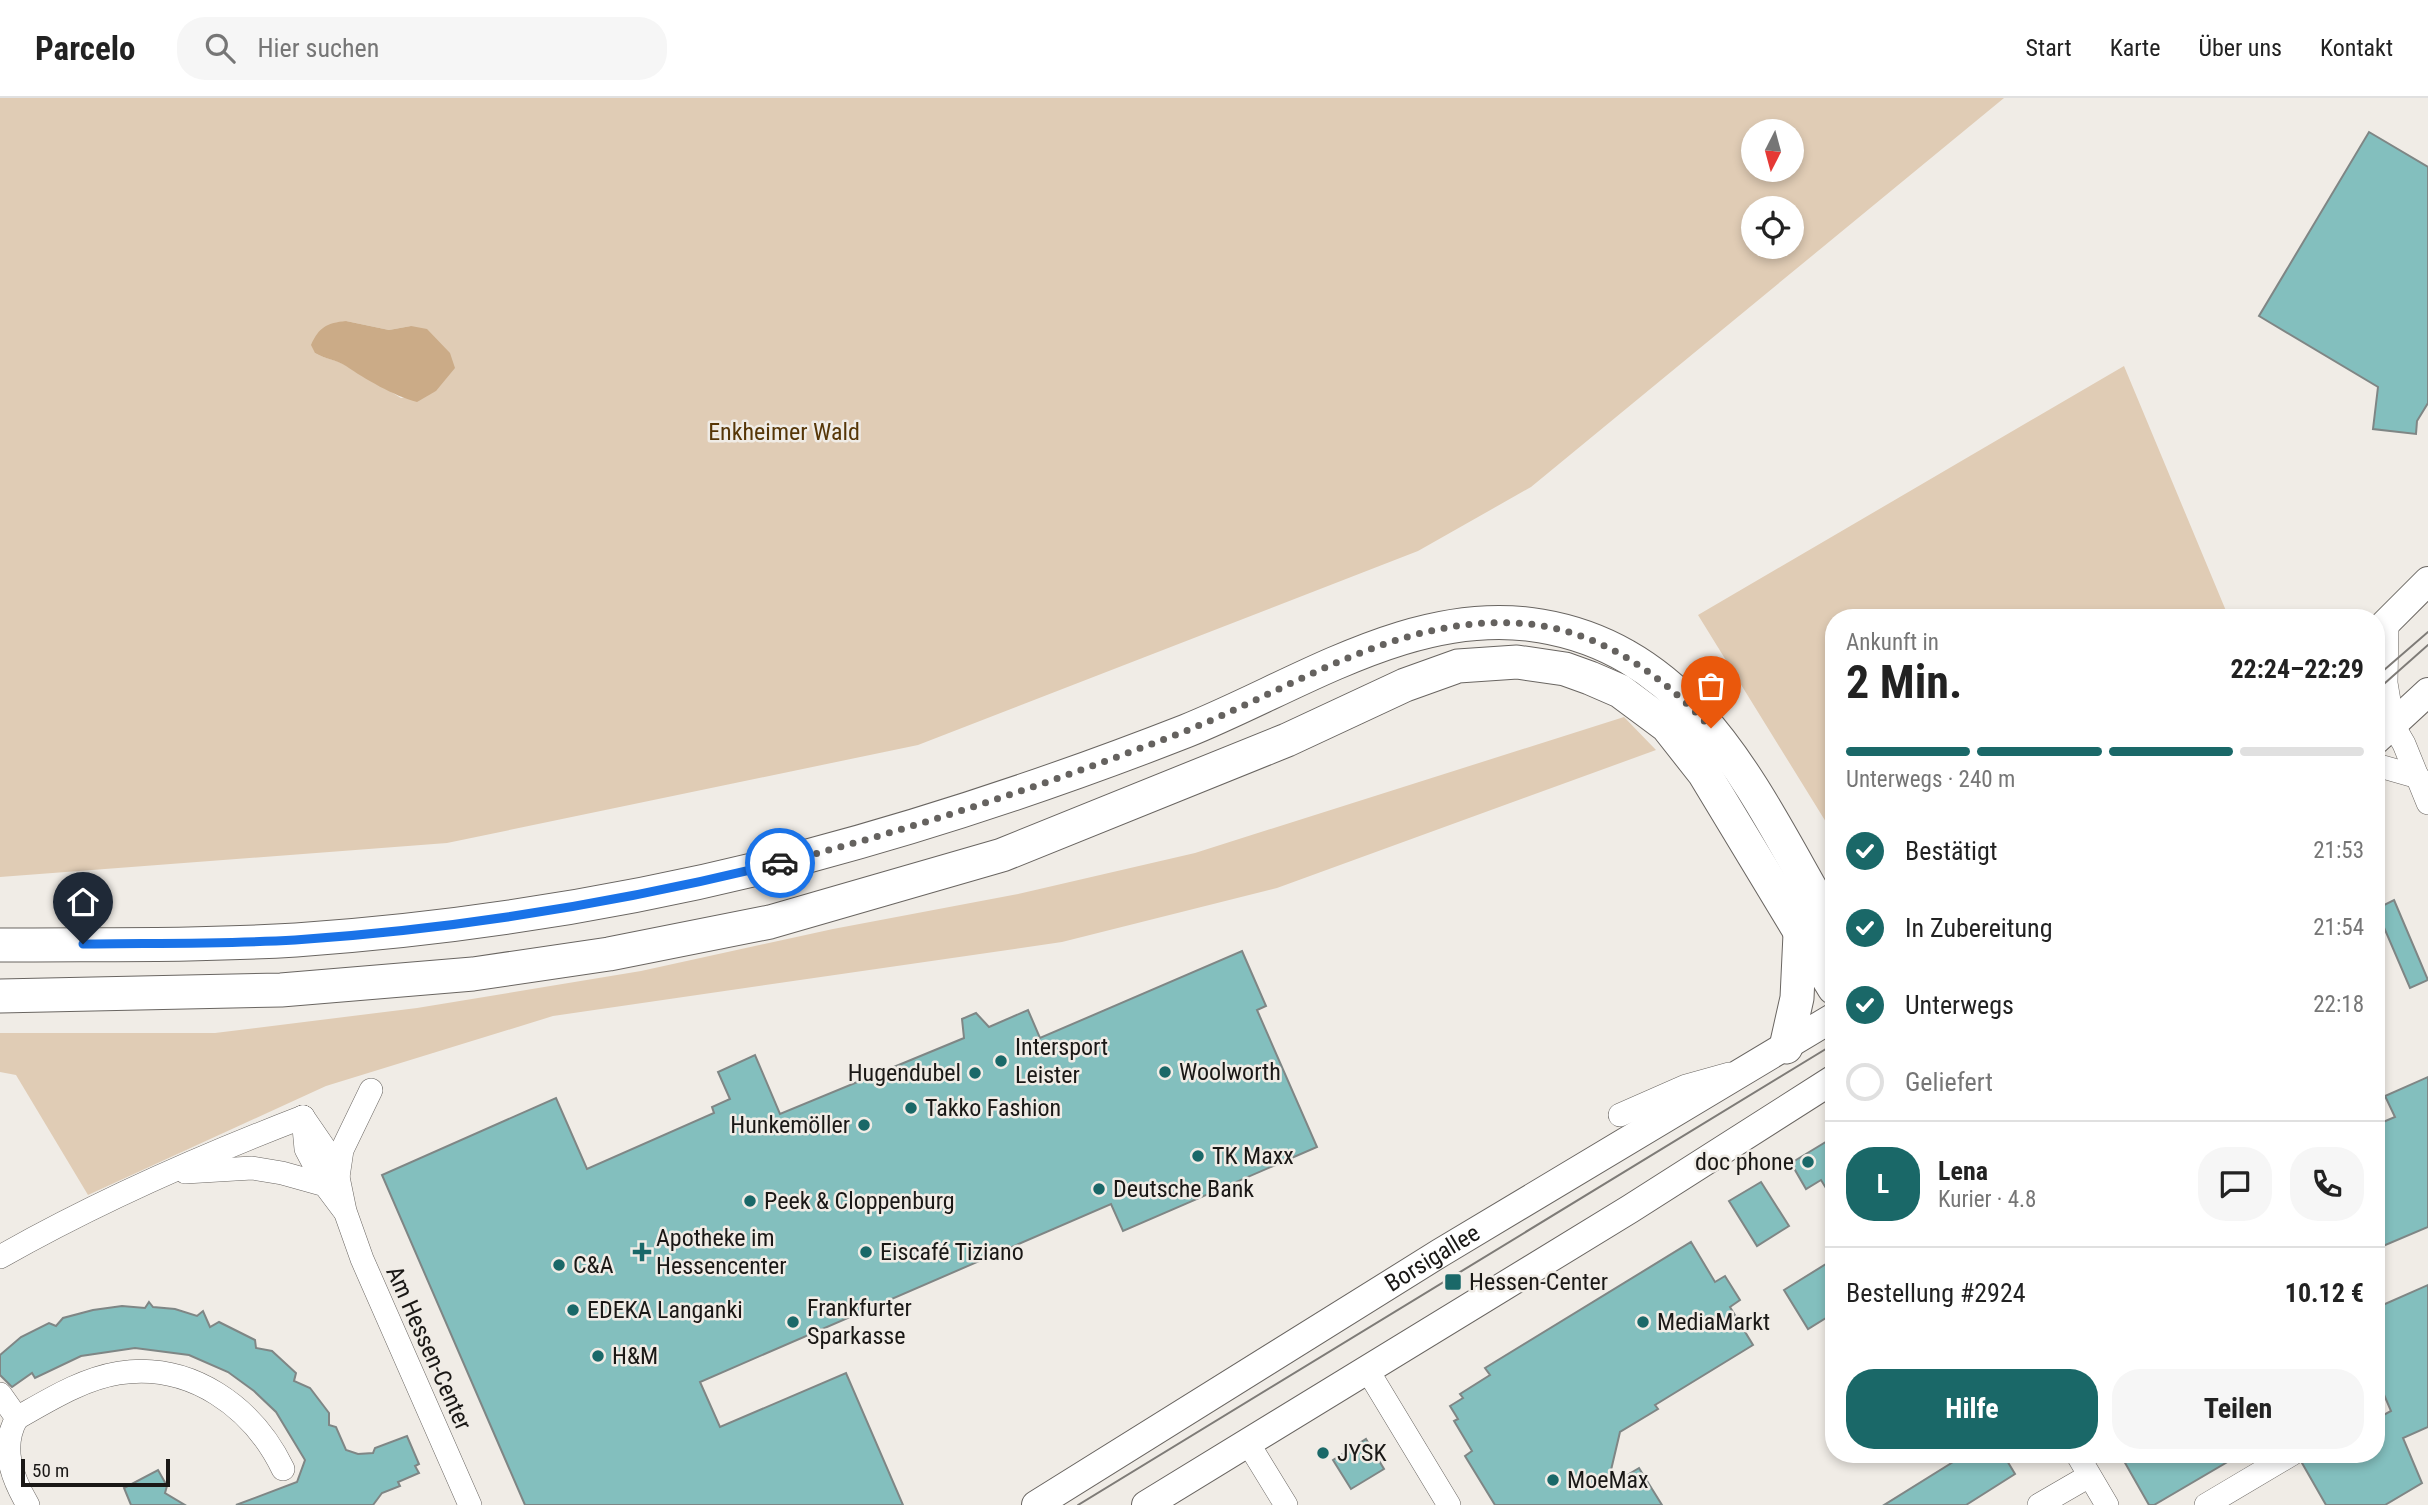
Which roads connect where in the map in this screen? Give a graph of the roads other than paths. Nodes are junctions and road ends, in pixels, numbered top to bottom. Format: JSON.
{"nodes":[{"id":1,"x":2428,"y":581,"type":"edge"},
{"id":2,"x":2385,"y":626,"type":"edge"},
{"id":3,"x":2385,"y":670,"type":"edge"},
{"id":4,"x":2386,"y":683,"type":"junction"},
{"id":5,"x":2428,"y":692,"type":"edge"},
{"id":6,"x":2385,"y":694,"type":"edge"},
{"id":7,"x":2385,"y":723,"type":"edge"},
{"id":8,"x":2385,"y":729,"type":"edge"},
{"id":9,"x":2385,"y":768,"type":"edge"},
{"id":10,"x":2418,"y":777,"type":"junction"},
{"id":11,"x":2428,"y":803,"type":"edge"},
{"id":12,"x":1825,"y":913,"type":"edge"},
{"id":13,"x":1800,"y":934,"type":"junction"},
{"id":14,"x":0,"y":945,"type":"edge"},
{"id":15,"x":1825,"y":974,"type":"edge"},
{"id":16,"x":0,"y":996,"type":"edge"},
{"id":17,"x":1825,"y":1022,"type":"edge"},
{"id":18,"x":1786,"y":1046,"type":"junction"},
{"id":19,"x":1742,"y":1071,"type":"junction"},
{"id":20,"x":1825,"y":1085,"type":"edge"},
{"id":21,"x":371,"y":1090,"type":"dead end"},
{"id":22,"x":1620,"y":1115,"type":"dead end"},
{"id":23,"x":161,"y":1176,"type":"junction"},
{"id":24,"x":332,"y":1181,"type":"junction"},
{"id":25,"x":0,"y":1257,"type":"edge"},
{"id":26,"x":1368,"y":1371,"type":"junction"},
{"id":27,"x":0,"y":1394,"type":"edge"},
{"id":28,"x":17,"y":1418,"type":"junction"},
{"id":29,"x":1248,"y":1443,"type":"junction"},
{"id":30,"x":2082,"y":1463,"type":"edge"},
{"id":31,"x":2277,"y":1463,"type":"edge"},
{"id":32,"x":283,"y":1469,"type":"dead end"},
{"id":33,"x":2089,"y":1476,"type":"junction"},
{"id":34,"x":28,"y":1505,"type":"edge"},
{"id":35,"x":469,"y":1505,"type":"edge"},
{"id":36,"x":1036,"y":1505,"type":"edge"},
{"id":37,"x":1146,"y":1505,"type":"edge"},
{"id":38,"x":1286,"y":1505,"type":"edge"},
{"id":39,"x":1449,"y":1505,"type":"edge"},
{"id":40,"x":2039,"y":1505,"type":"edge"},
{"id":41,"x":2107,"y":1505,"type":"edge"},
{"id":42,"x":2206,"y":1505,"type":"edge"}],
"edges":[{"from":1,"to":2,"type":"main road"},
{"from":3,"to":4,"type":"street"},
{"from":4,"to":5,"type":"street"},
{"from":4,"to":6,"type":"street"},
{"from":5,"to":7,"type":"main road"},
{"from":8,"to":10,"type":"street"},
{"from":9,"to":10,"type":"street"},
{"from":10,"to":11,"type":"street"},
{"from":12,"to":14,"type":"highway"},
{"from":13,"to":15,"type":"highway"},
{"from":13,"to":16,"type":"highway"},
{"from":13,"to":18,"type":"highway"},
{"from":17,"to":18,"type":"main road","name":"Borsigallee"},
{"from":18,"to":19,"type":"main road","name":"Borsigallee"},
{"from":19,"to":22,"type":"street"},
{"from":19,"to":36,"type":"main road","name":"Borsigallee"},
{"from":20,"to":26,"type":"main road"},
{"from":21,"to":24,"type":"street"},
{"from":23,"to":24,"type":"street","name":"Am Hessen-Center"},
{"from":23,"to":24,"type":"street","name":"Am Hessen-Center"},
{"from":23,"to":25,"type":"street","name":"Am Hessen-Center"},
{"from":24,"to":35,"type":"street","name":"Am Hessen-Center"},
{"from":26,"to":29,"type":"main road"},
{"from":26,"to":39,"type":"street"},
{"from":27,"to":28,"type":"street"},
{"from":28,"to":32,"type":"street"},
{"from":28,"to":34,"type":"street"},
{"from":29,"to":37,"type":"main road"},
{"from":29,"to":38,"type":"street"},
{"from":30,"to":33,"type":"street"},
{"from":31,"to":42,"type":"street"},
{"from":33,"to":40,"type":"street"},
{"from":33,"to":41,"type":"street"}]}
